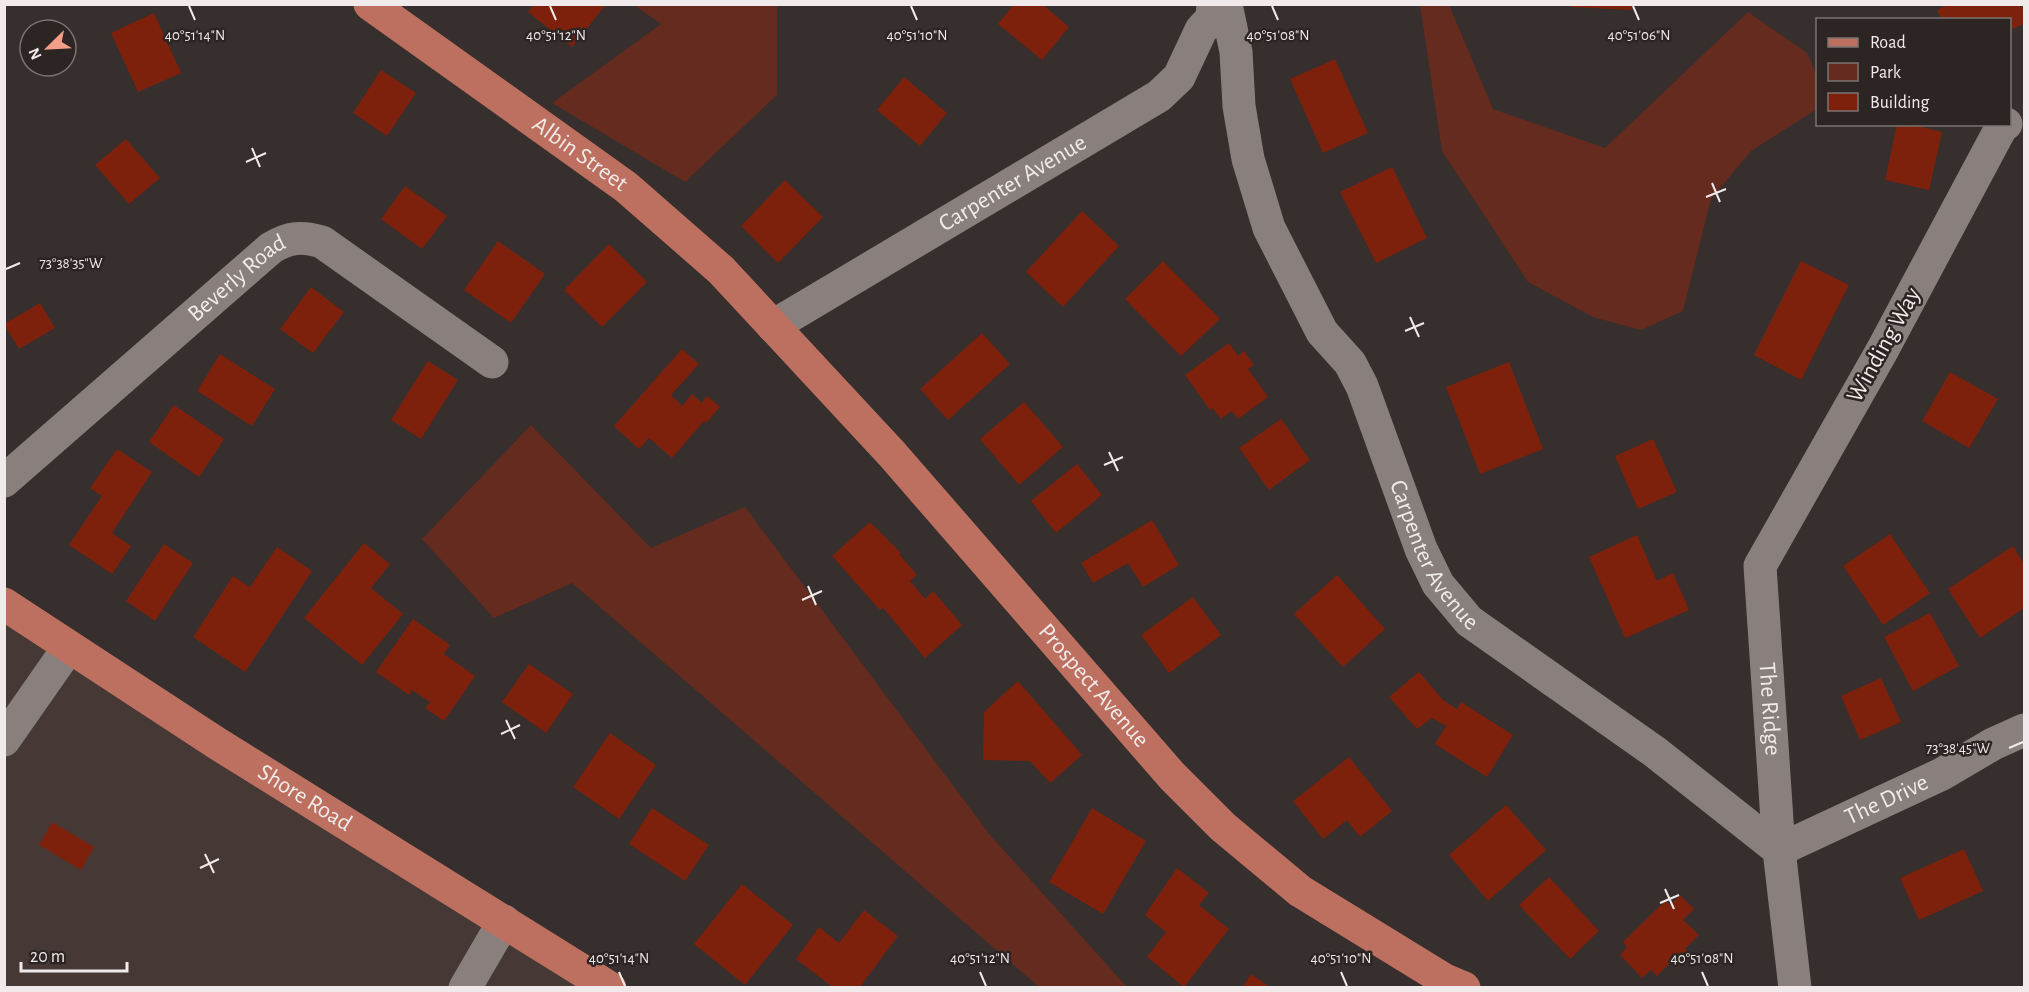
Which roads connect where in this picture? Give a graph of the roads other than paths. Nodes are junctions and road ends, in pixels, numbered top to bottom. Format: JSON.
{"nodes":[{"id":1,"x":370,"y":4,"type":"edge"},
{"id":2,"x":1213,"y":4,"type":"edge"},
{"id":3,"x":1226,"y":4,"type":"edge"},
{"id":4,"x":2002,"y":126,"type":"edge"},
{"id":5,"x":773,"y":326,"type":"junction"},
{"id":6,"x":492,"y":362,"type":"dead end"},
{"id":7,"x":4,"y":481,"type":"edge"},
{"id":8,"x":1760,"y":566,"type":"joint"},
{"id":9,"x":4,"y":604,"type":"edge"},
{"id":10,"x":69,"y":647,"type":"junction"},
{"id":11,"x":2025,"y":730,"type":"edge"},
{"id":12,"x":4,"y":740,"type":"edge"},
{"id":13,"x":1779,"y":850,"type":"junction"},
{"id":14,"x":504,"y":921,"type":"junction"},
{"id":15,"x":465,"y":987,"type":"edge"},
{"id":16,"x":610,"y":987,"type":"edge"},
{"id":17,"x":1464,"y":987,"type":"edge"},
{"id":18,"x":1795,"y":987,"type":"edge"}],
"edges":[{"from":1,"to":5,"type":"main road","name":"Albin Street"},
{"from":2,"to":5,"type":"street","name":"Carpenter Avenue"},
{"from":3,"to":13,"type":"street","name":"Carpenter Avenue"},
{"from":4,"to":8,"type":"street","name":"Winding Way"},
{"from":5,"to":17,"type":"main road","name":"Prospect Avenue"},
{"from":6,"to":7,"type":"street","name":"Beverly Road"},
{"from":8,"to":13,"type":"street","name":"The Ridge"},
{"from":9,"to":10,"type":"main road","name":"Shore Road"},
{"from":10,"to":12,"type":"street"},
{"from":10,"to":14,"type":"main road","name":"Shore Road"},
{"from":11,"to":13,"type":"street","name":"The Drive"},
{"from":13,"to":18,"type":"street"},
{"from":14,"to":15,"type":"street"},
{"from":14,"to":16,"type":"main road","name":"Shore Road"}]}
